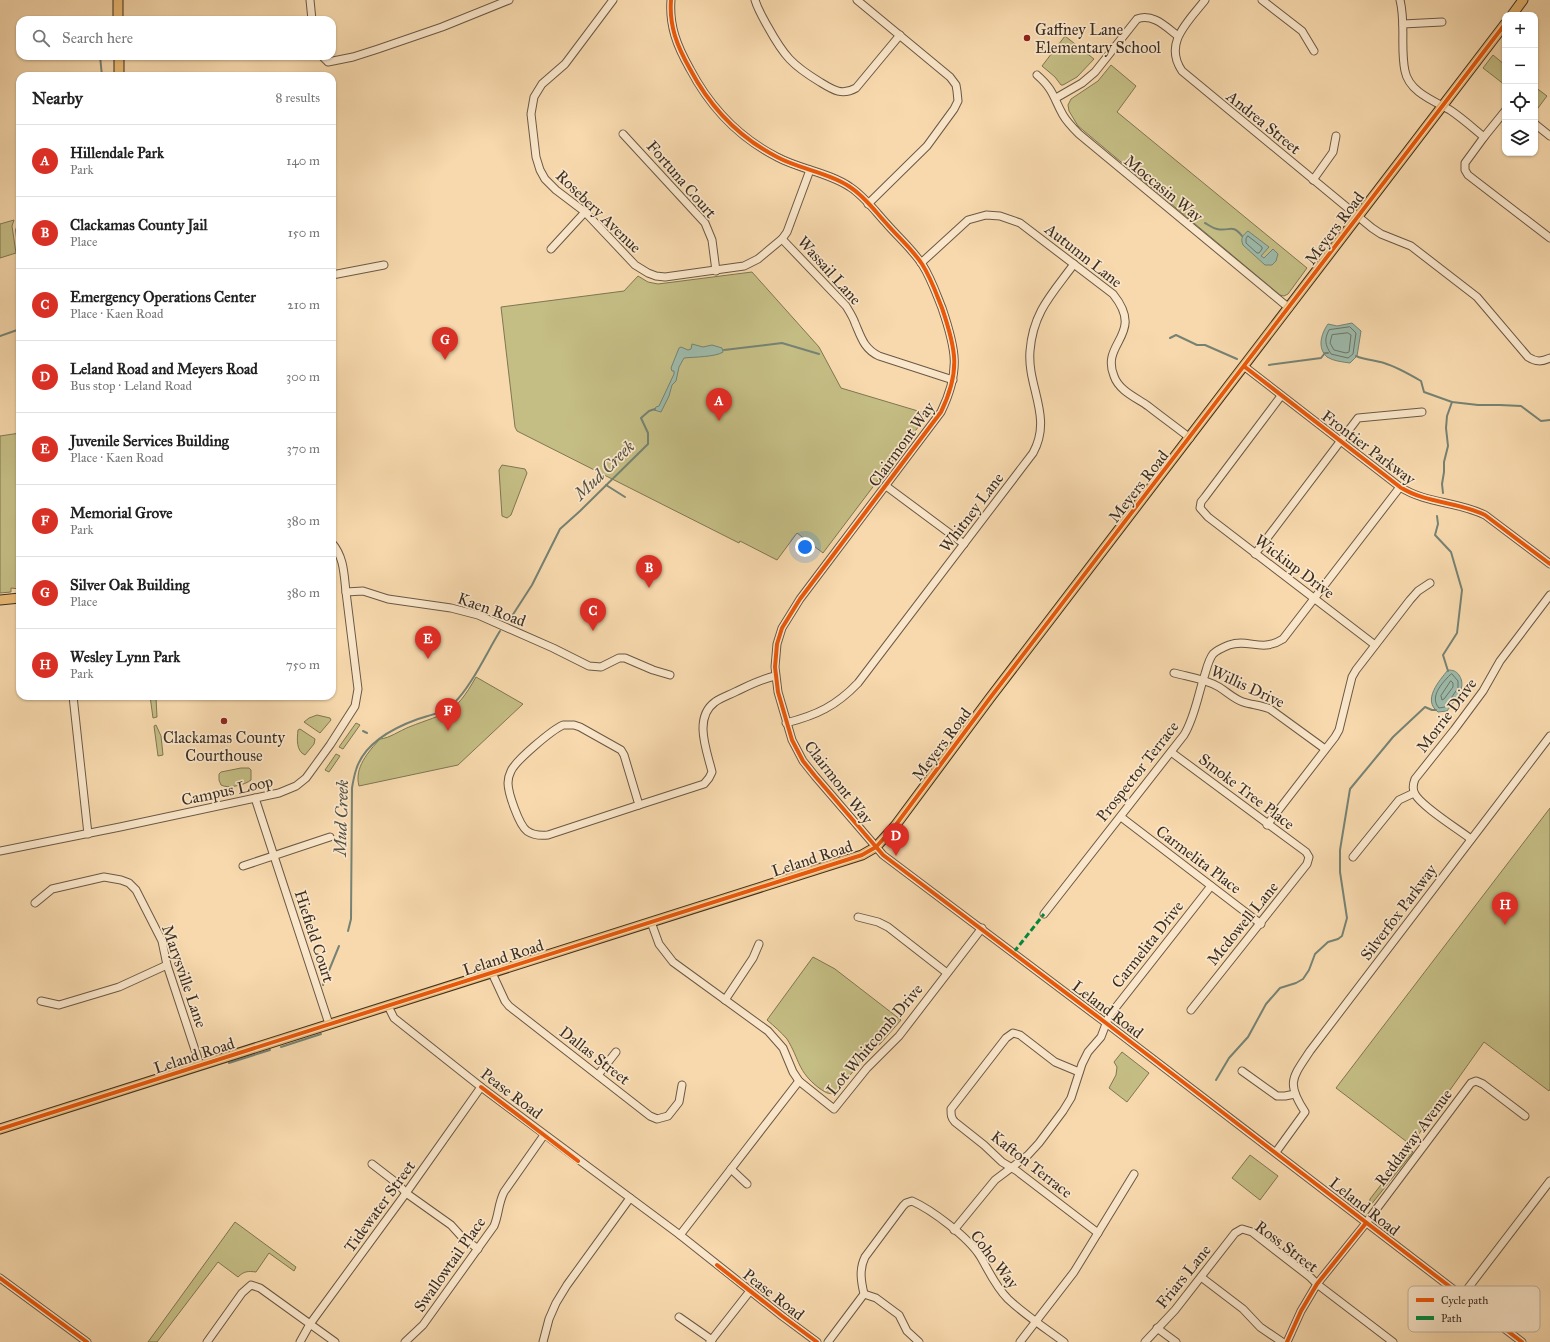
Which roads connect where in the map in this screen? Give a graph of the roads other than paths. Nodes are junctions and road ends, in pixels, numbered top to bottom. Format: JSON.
{"nodes":[{"id":1,"x":118,"y":0,"type":"edge"},
{"id":2,"x":310,"y":0,"type":"edge"},
{"id":3,"x":509,"y":0,"type":"edge"},
{"id":4,"x":613,"y":0,"type":"edge"},
{"id":5,"x":671,"y":0,"type":"edge"},
{"id":6,"x":755,"y":0,"type":"edge"},
{"id":7,"x":858,"y":0,"type":"edge"},
{"id":8,"x":1205,"y":0,"type":"edge"},
{"id":9,"x":1262,"y":0,"type":"edge"},
{"id":10,"x":1400,"y":0,"type":"edge"},
{"id":11,"x":1520,"y":1,"type":"edge"},
{"id":12,"x":496,"y":2,"type":"edge"},
{"id":13,"x":1514,"y":12,"type":"edge"},
{"id":14,"x":118,"y":16,"type":"edge"},
{"id":15,"x":312,"y":16,"type":"edge"},
{"id":16,"x":1442,"y":22,"type":"dead end"},
{"id":17,"x":1402,"y":24,"type":"junction"},
{"id":18,"x":1502,"y":28,"type":"edge"},
{"id":19,"x":900,"y":35,"type":"junction"},
{"id":20,"x":1178,"y":36,"type":"junction"},
{"id":21,"x":1314,"y":50,"type":"dead end"},
{"id":22,"x":119,"y":60,"type":"edge"},
{"id":23,"x":326,"y":60,"type":"edge"},
{"id":24,"x":119,"y":72,"type":"edge"},
{"id":25,"x":1037,"y":75,"type":"dead end"},
{"id":26,"x":1056,"y":98,"type":"junction"},
{"id":27,"x":1442,"y":107,"type":"junction"},
{"id":28,"x":1502,"y":115,"type":"edge"},
{"id":29,"x":1538,"y":126,"type":"edge"},
{"id":30,"x":623,"y":134,"type":"dead end"},
{"id":31,"x":1336,"y":136,"type":"dead end"},
{"id":32,"x":1550,"y":136,"type":"edge"},
{"id":33,"x":1484,"y":137,"type":"junction"},
{"id":34,"x":810,"y":170,"type":"junction"},
{"id":35,"x":1313,"y":180,"type":"junction"},
{"id":36,"x":868,"y":204,"type":"junction"},
{"id":37,"x":585,"y":212,"type":"junction"},
{"id":38,"x":1358,"y":217,"type":"junction"},
{"id":39,"x":1550,"y":238,"type":"edge"},
{"id":40,"x":782,"y":239,"type":"junction"},
{"id":41,"x":551,"y":249,"type":"dead end"},
{"id":42,"x":921,"y":263,"type":"junction"},
{"id":43,"x":1074,"y":264,"type":"junction"},
{"id":44,"x":384,"y":265,"type":"dead end"},
{"id":45,"x":716,"y":271,"type":"junction"},
{"id":46,"x":336,"y":273,"type":"edge"},
{"id":47,"x":1289,"y":308,"type":"junction"},
{"id":48,"x":1550,"y":358,"type":"edge"},
{"id":49,"x":1244,"y":367,"type":"junction"},
{"id":50,"x":953,"y":380,"type":"junction"},
{"id":51,"x":1282,"y":396,"type":"junction"},
{"id":52,"x":1422,"y":412,"type":"dead end"},
{"id":53,"x":1190,"y":438,"type":"junction"},
{"id":54,"x":1340,"y":440,"type":"junction"},
{"id":55,"x":886,"y":486,"type":"junction"},
{"id":56,"x":1400,"y":487,"type":"junction"},
{"id":57,"x":964,"y":544,"type":"junction"},
{"id":58,"x":336,"y":549,"type":"edge"},
{"id":59,"x":1255,"y":554,"type":"junction"},
{"id":60,"x":1550,"y":564,"type":"edge"},
{"id":61,"x":1430,"y":583,"type":"dead end"},
{"id":62,"x":346,"y":592,"type":"junction"},
{"id":63,"x":1550,"y":595,"type":"edge"},
{"id":64,"x":16,"y":598,"type":"edge"},
{"id":65,"x":1315,"y":599,"type":"junction"},
{"id":66,"x":0,"y":600,"type":"edge"},
{"id":67,"x":1375,"y":645,"type":"junction"},
{"id":68,"x":1174,"y":673,"type":"dead end"},
{"id":69,"x":670,"y":675,"type":"dead end"},
{"id":70,"x":775,"y":676,"type":"junction"},
{"id":71,"x":1203,"y":680,"type":"junction"},
{"id":72,"x":73,"y":700,"type":"edge"},
{"id":73,"x":786,"y":723,"type":"junction"},
{"id":74,"x":1550,"y":736,"type":"edge"},
{"id":75,"x":1325,"y":749,"type":"junction"},
{"id":76,"x":1171,"y":752,"type":"junction"},
{"id":77,"x":1414,"y":793,"type":"junction"},
{"id":78,"x":255,"y":798,"type":"junction"},
{"id":79,"x":639,"y":805,"type":"junction"},
{"id":80,"x":1121,"y":817,"type":"junction"},
{"id":81,"x":1267,"y":825,"type":"junction"},
{"id":82,"x":88,"y":834,"type":"junction"},
{"id":83,"x":330,"y":837,"type":"dead end"},
{"id":84,"x":1472,"y":839,"type":"junction"},
{"id":85,"x":876,"y":847,"type":"junction"},
{"id":86,"x":0,"y":850,"type":"edge"},
{"id":87,"x":1306,"y":852,"type":"joint"},
{"id":88,"x":274,"y":856,"type":"junction"},
{"id":89,"x":1353,"y":857,"type":"dead end"},
{"id":90,"x":243,"y":866,"type":"dead end"},
{"id":91,"x":1210,"y":886,"type":"junction"},
{"id":92,"x":35,"y":903,"type":"dead end"},
{"id":93,"x":1044,"y":914,"type":"dead end"},
{"id":94,"x":858,"y":917,"type":"dead end"},
{"id":95,"x":651,"y":922,"type":"junction"},
{"id":96,"x":1261,"y":924,"type":"junction"},
{"id":97,"x":982,"y":928,"type":"junction"},
{"id":98,"x":759,"y":944,"type":"dead end"},
{"id":99,"x":167,"y":965,"type":"junction"},
{"id":100,"x":947,"y":972,"type":"junction"},
{"id":101,"x":492,"y":973,"type":"junction"},
{"id":102,"x":725,"y":1000,"type":"junction"},
{"id":103,"x":41,"y":1001,"type":"dead end"},
{"id":104,"x":388,"y":1006,"type":"junction"},
{"id":105,"x":1191,"y":1010,"type":"dead end"},
{"id":106,"x":1106,"y":1023,"type":"junction"},
{"id":107,"x":329,"y":1024,"type":"junction"},
{"id":108,"x":616,"y":1052,"type":"dead end"},
{"id":109,"x":200,"y":1065,"type":"junction"},
{"id":110,"x":1242,"y":1071,"type":"dead end"},
{"id":111,"x":1079,"y":1072,"type":"junction"},
{"id":112,"x":598,"y":1075,"type":"junction"},
{"id":113,"x":799,"y":1081,"type":"junction"},
{"id":114,"x":682,"y":1086,"type":"dead end"},
{"id":115,"x":481,"y":1087,"type":"junction"},
{"id":116,"x":1295,"y":1094,"type":"junction"},
{"id":117,"x":1525,"y":1116,"type":"dead end"},
{"id":118,"x":0,"y":1129,"type":"edge"},
{"id":119,"x":544,"y":1135,"type":"junction"},
{"id":120,"x":1276,"y":1152,"type":"junction"},
{"id":121,"x":372,"y":1164,"type":"dead end"},
{"id":122,"x":1012,"y":1168,"type":"junction"},
{"id":123,"x":731,"y":1169,"type":"junction"},
{"id":124,"x":1134,"y":1174,"type":"dead end"},
{"id":125,"x":1550,"y":1181,"type":"edge"},
{"id":126,"x":747,"y":1184,"type":"dead end"},
{"id":127,"x":406,"y":1193,"type":"junction"},
{"id":128,"x":630,"y":1198,"type":"junction"},
{"id":129,"x":1366,"y":1223,"type":"junction"},
{"id":130,"x":1242,"y":1229,"type":"joint"},
{"id":131,"x":954,"y":1230,"type":"junction"},
{"id":132,"x":1098,"y":1233,"type":"junction"},
{"id":133,"x":680,"y":1235,"type":"junction"},
{"id":134,"x":478,"y":1249,"type":"junction"},
{"id":135,"x":1201,"y":1277,"type":"junction"},
{"id":136,"x":0,"y":1278,"type":"edge"},
{"id":137,"x":1317,"y":1284,"type":"junction"},
{"id":138,"x":1449,"y":1286,"type":"edge"},
{"id":139,"x":1470,"y":1286,"type":"edge"},
{"id":140,"x":750,"y":1291,"type":"junction"},
{"id":141,"x":864,"y":1294,"type":"junction"},
{"id":142,"x":679,"y":1318,"type":"dead end"},
{"id":143,"x":1036,"y":1321,"type":"junction"},
{"id":144,"x":310,"y":1324,"type":"junction"},
{"id":145,"x":1157,"y":1328,"type":"junction"},
{"id":146,"x":1509,"y":1332,"type":"edge"},
{"id":147,"x":711,"y":1341,"type":"edge"},
{"id":148,"x":87,"y":1342,"type":"edge"},
{"id":149,"x":207,"y":1342,"type":"edge"},
{"id":150,"x":300,"y":1342,"type":"edge"},
{"id":151,"x":335,"y":1342,"type":"edge"},
{"id":152,"x":405,"y":1342,"type":"edge"},
{"id":153,"x":543,"y":1342,"type":"edge"},
{"id":154,"x":817,"y":1342,"type":"edge"},
{"id":155,"x":828,"y":1342,"type":"edge"},
{"id":156,"x":919,"y":1342,"type":"edge"},
{"id":157,"x":1020,"y":1342,"type":"edge"},
{"id":158,"x":1064,"y":1342,"type":"edge"},
{"id":159,"x":1145,"y":1342,"type":"edge"},
{"id":160,"x":1176,"y":1342,"type":"edge"},
{"id":161,"x":1282,"y":1342,"type":"edge"},
{"id":162,"x":1287,"y":1342,"type":"edge"},
{"id":163,"x":1393,"y":1342,"type":"edge"},
{"id":164,"x":1522,"y":1342,"type":"edge"}],
"edges":[{"from":1,"to":14,"type":"main road"},
{"from":2,"to":15,"type":"street"},
{"from":3,"to":12,"type":"street"},
{"from":4,"to":37,"type":"street","name":"Rosebery Avenue"},
{"from":5,"to":34,"type":"street","name":"Clairmont Way"},
{"from":6,"to":19,"type":"street"},
{"from":7,"to":19,"type":"street"},
{"from":8,"to":20,"type":"street"},
{"from":9,"to":21,"type":"street"},
{"from":10,"to":17,"type":"street"},
{"from":11,"to":13,"type":"main road"},
{"from":12,"to":23,"type":"street"},
{"from":16,"to":17,"type":"street"},
{"from":17,"to":27,"type":"street"},
{"from":18,"to":27,"type":"main road","name":"Meyers Road"},
{"from":19,"to":36,"type":"street"},
{"from":20,"to":26,"type":"street"},
{"from":20,"to":35,"type":"street","name":"Andrea Street"},
{"from":22,"to":24,"type":"main road"},
{"from":25,"to":26,"type":"street","name":"Moccasin Way"},
{"from":26,"to":47,"type":"street","name":"Moccasin Way"},
{"from":27,"to":33,"type":"street"},
{"from":27,"to":38,"type":"main road","name":"Meyers Road"},
{"from":28,"to":33,"type":"street"},
{"from":29,"to":32,"type":"street"},
{"from":30,"to":45,"type":"street","name":"Fortuna Court"},
{"from":31,"to":35,"type":"street"},
{"from":33,"to":39,"type":"street"},
{"from":34,"to":36,"type":"street","name":"Clairmont Way"},
{"from":34,"to":40,"type":"street","name":"Wassail Lane"},
{"from":35,"to":38,"type":"street","name":"Andrea Street"},
{"from":36,"to":42,"type":"street","name":"Clairmont Way"},
{"from":37,"to":41,"type":"street"},
{"from":37,"to":45,"type":"street","name":"Rosebery Avenue"},
{"from":38,"to":47,"type":"main road","name":"Meyers Road"},
{"from":38,"to":48,"type":"street","name":"Andrea Street"},
{"from":40,"to":45,"type":"street","name":"Rosebery Avenue"},
{"from":40,"to":50,"type":"street","name":"Wassail Lane"},
{"from":42,"to":43,"type":"street","name":"Autumn Lane"},
{"from":42,"to":50,"type":"street","name":"Clairmont Way"},
{"from":43,"to":53,"type":"street","name":"Autumn Lane"},
{"from":43,"to":57,"type":"street","name":"Whitney Lane"},
{"from":44,"to":46,"type":"street"},
{"from":47,"to":49,"type":"main road","name":"Meyers Road"},
{"from":49,"to":51,"type":"street","name":"Frontier Parkway"},
{"from":49,"to":53,"type":"main road","name":"Meyers Road"},
{"from":50,"to":55,"type":"street","name":"Clairmont Way"},
{"from":51,"to":54,"type":"street","name":"Frontier Parkway"},
{"from":51,"to":59,"type":"street","name":"Wickiup Drive"},
{"from":52,"to":54,"type":"street"},
{"from":53,"to":85,"type":"main road","name":"Meyers Road"},
{"from":54,"to":56,"type":"street","name":"Frontier Parkway"},
{"from":54,"to":59,"type":"street"},
{"from":55,"to":57,"type":"street"},
{"from":55,"to":70,"type":"street","name":"Clairmont Way"},
{"from":56,"to":60,"type":"street","name":"Frontier Parkway"},
{"from":56,"to":65,"type":"street","name":"Prospector Terrace"},
{"from":57,"to":73,"type":"street","name":"Whitney Lane"},
{"from":58,"to":62,"type":"street"},
{"from":59,"to":65,"type":"street","name":"Wickiup Drive"},
{"from":61,"to":67,"type":"street"},
{"from":62,"to":69,"type":"street","name":"Kaen Road"},
{"from":62,"to":78,"type":"street","name":"Campus Loop"},
{"from":63,"to":77,"type":"street","name":"Morrie Drive"},
{"from":64,"to":66,"type":"main road"},
{"from":65,"to":67,"type":"street","name":"Wickiup Drive"},
{"from":65,"to":71,"type":"street","name":"Prospector Terrace"},
{"from":67,"to":75,"type":"street"},
{"from":68,"to":71,"type":"street","name":"Willis Drive"},
{"from":70,"to":73,"type":"street","name":"Clairmont Way"},
{"from":70,"to":79,"type":"street"},
{"from":71,"to":75,"type":"street","name":"Willis Drive"},
{"from":71,"to":76,"type":"street","name":"Prospector Terrace"},
{"from":72,"to":82,"type":"street"},
{"from":73,"to":85,"type":"street","name":"Clairmont Way"},
{"from":74,"to":84,"type":"street","name":"Silverfox Parkway"},
{"from":75,"to":81,"type":"street"},
{"from":76,"to":80,"type":"street","name":"Prospector Terrace"},
{"from":76,"to":81,"type":"street","name":"Smoke Tree Place"},
{"from":77,"to":84,"type":"street"},
{"from":77,"to":89,"type":"street"},
{"from":78,"to":82,"type":"street","name":"Campus Loop"},
{"from":78,"to":88,"type":"street","name":"Hiefield Court"},
{"from":79,"to":79,"type":"street"},
{"from":80,"to":91,"type":"street","name":"Carmelita Place"},
{"from":80,"to":93,"type":"street","name":"Prospector Terrace"},
{"from":81,"to":87,"type":"street","name":"Smoke Tree Place"},
{"from":82,"to":86,"type":"street","name":"Campus Loop"},
{"from":83,"to":88,"type":"street"},
{"from":84,"to":116,"type":"street","name":"Silverfox Parkway"},
{"from":85,"to":95,"type":"main road","name":"Leland Road"},
{"from":85,"to":97,"type":"street","name":"Leland Road"},
{"from":87,"to":96,"type":"street","name":"Mcdowell Lane"},
{"from":88,"to":90,"type":"street"},
{"from":88,"to":107,"type":"street","name":"Hiefield Court"},
{"from":91,"to":96,"type":"street","name":"Carmelita Place"},
{"from":91,"to":106,"type":"street","name":"Carmelita Drive"},
{"from":92,"to":99,"type":"street","name":"Marysville Lane"},
{"from":94,"to":100,"type":"street"},
{"from":95,"to":101,"type":"main road","name":"Leland Road"},
{"from":95,"to":102,"type":"street","name":"Lot Whitcomb Drive"},
{"from":96,"to":105,"type":"street","name":"Mcdowell Lane"},
{"from":97,"to":100,"type":"street","name":"Lot Whitcomb Drive"},
{"from":97,"to":106,"type":"street","name":"Leland Road"},
{"from":98,"to":102,"type":"street"},
{"from":99,"to":103,"type":"street"},
{"from":99,"to":109,"type":"street","name":"Marysville Lane"},
{"from":100,"to":113,"type":"street","name":"Lot Whitcomb Drive"},
{"from":101,"to":104,"type":"main road","name":"Leland Road"},
{"from":101,"to":112,"type":"street","name":"Dallas Street"},
{"from":102,"to":113,"type":"street","name":"Lot Whitcomb Drive"},
{"from":104,"to":107,"type":"main road","name":"Leland Road"},
{"from":104,"to":115,"type":"street","name":"Pease Road"},
{"from":106,"to":111,"type":"street","name":"Carmelita Drive"},
{"from":106,"to":120,"type":"street","name":"Leland Road"},
{"from":107,"to":109,"type":"main road","name":"Leland Road"},
{"from":108,"to":112,"type":"street"},
{"from":109,"to":118,"type":"main road","name":"Leland Road"},
{"from":110,"to":116,"type":"street"},
{"from":111,"to":122,"type":"street","name":"Carmelita Drive"},
{"from":111,"to":122,"type":"street","name":"Kafton Terrace"},
{"from":112,"to":114,"type":"street","name":"Dallas Street"},
{"from":113,"to":123,"type":"street"},
{"from":115,"to":119,"type":"street","name":"Pease Road"},
{"from":115,"to":127,"type":"street","name":"Tidewater Street"},
{"from":116,"to":120,"type":"street"},
{"from":117,"to":129,"type":"street","name":"Reddaway Avenue"},
{"from":119,"to":128,"type":"street","name":"Pease Road"},
{"from":119,"to":134,"type":"street","name":"Swallowtail Place"},
{"from":120,"to":129,"type":"street","name":"Leland Road"},
{"from":121,"to":127,"type":"street"},
{"from":122,"to":131,"type":"street","name":"Carmelita Drive"},
{"from":122,"to":132,"type":"street","name":"Kafton Terrace"},
{"from":123,"to":126,"type":"street"},
{"from":123,"to":133,"type":"street"},
{"from":124,"to":132,"type":"street"},
{"from":125,"to":139,"type":"street"},
{"from":127,"to":134,"type":"street"},
{"from":127,"to":144,"type":"street","name":"Tidewater Street"},
{"from":128,"to":133,"type":"street","name":"Pease Road"},
{"from":128,"to":153,"type":"street"},
{"from":129,"to":137,"type":"street","name":"Reddaway Avenue"},
{"from":129,"to":138,"type":"street","name":"Leland Road"},
{"from":130,"to":135,"type":"street","name":"Friars Lane"},
{"from":130,"to":137,"type":"street","name":"Ross Street"},
{"from":131,"to":141,"type":"street","name":"Coho Way"},
{"from":131,"to":143,"type":"street","name":"Coho Way"},
{"from":132,"to":143,"type":"street"},
{"from":133,"to":140,"type":"street","name":"Pease Road"},
{"from":134,"to":152,"type":"street","name":"Swallowtail Place"},
{"from":135,"to":145,"type":"street","name":"Friars Lane"},
{"from":135,"to":161,"type":"street"},
{"from":136,"to":148,"type":"street"},
{"from":137,"to":162,"type":"street","name":"Reddaway Avenue"},
{"from":137,"to":163,"type":"street","name":"Ross Street"},
{"from":140,"to":147,"type":"street"},
{"from":140,"to":154,"type":"street","name":"Pease Road"},
{"from":141,"to":155,"type":"street"},
{"from":141,"to":156,"type":"street"},
{"from":142,"to":147,"type":"street"},
{"from":143,"to":157,"type":"street"},
{"from":143,"to":158,"type":"street","name":"Coho Way"},
{"from":144,"to":149,"type":"street"},
{"from":144,"to":150,"type":"street","name":"Tidewater Street"},
{"from":144,"to":151,"type":"street"},
{"from":145,"to":159,"type":"street","name":"Friars Lane"},
{"from":145,"to":160,"type":"street"},
{"from":146,"to":164,"type":"street","name":"Leland Road"}]}
